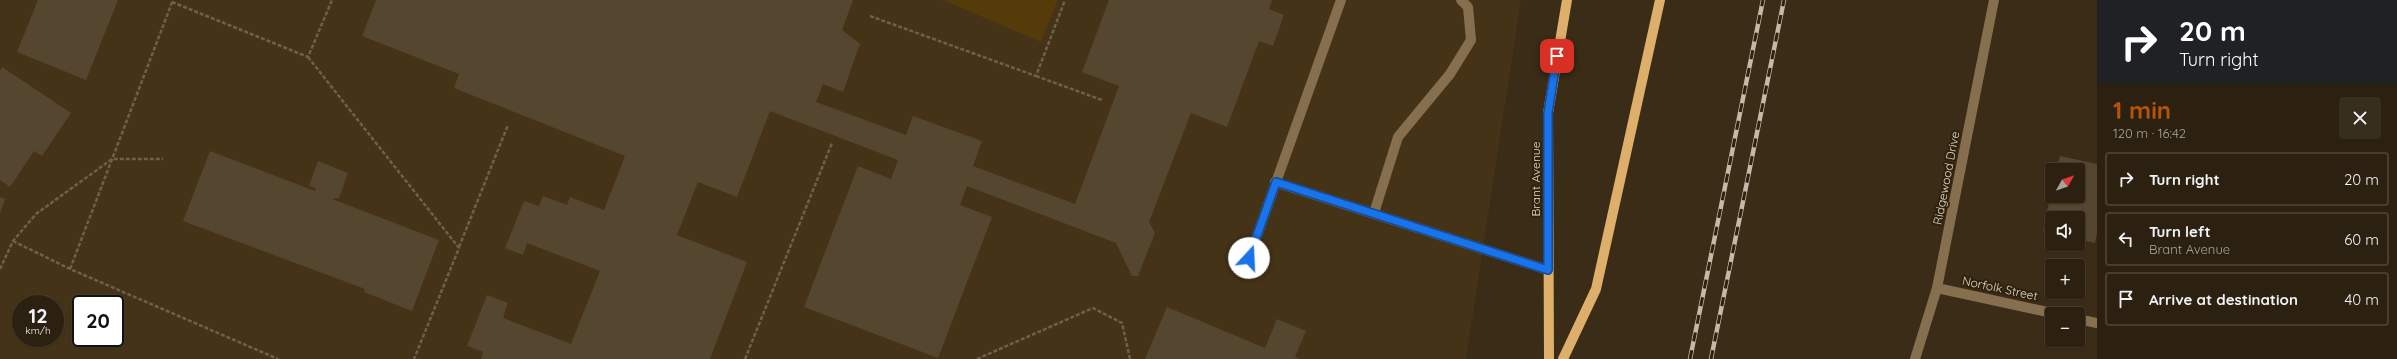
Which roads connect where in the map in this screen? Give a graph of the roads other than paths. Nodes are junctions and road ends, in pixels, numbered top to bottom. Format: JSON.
{"nodes":[{"id":1,"x":1341,"y":0,"type":"edge"},
{"id":2,"x":1461,"y":0,"type":"edge"},
{"id":3,"x":1567,"y":0,"type":"edge"},
{"id":4,"x":1660,"y":0,"type":"edge"},
{"id":5,"x":1994,"y":0,"type":"edge"},
{"id":6,"x":1276,"y":182,"type":"junction"},
{"id":7,"x":1374,"y":213,"type":"junction"},
{"id":8,"x":1249,"y":258,"type":"dead end"},
{"id":9,"x":1548,"y":270,"type":"junction"},
{"id":10,"x":1937,"y":288,"type":"junction"},
{"id":11,"x":2045,"y":311,"type":"edge"},
{"id":12,"x":2085,"y":320,"type":"edge"},
{"id":13,"x":2097,"y":323,"type":"edge"},
{"id":14,"x":1549,"y":359,"type":"edge"},
{"id":15,"x":1563,"y":359,"type":"edge"},
{"id":16,"x":1915,"y":359,"type":"edge"}],
"edges":[{"from":1,"to":6,"type":"street"},
{"from":2,"to":7,"type":"street"},
{"from":3,"to":9,"type":"main road","name":"Brant Avenue"},
{"from":4,"to":15,"type":"main road"},
{"from":5,"to":10,"type":"street","name":"Ridgewood Drive"},
{"from":6,"to":7,"type":"street"},
{"from":6,"to":8,"type":"street"},
{"from":7,"to":9,"type":"street"},
{"from":9,"to":14,"type":"main road","name":"Brant Avenue"},
{"from":10,"to":11,"type":"street","name":"Norfolk Street"},
{"from":10,"to":16,"type":"street","name":"Ridgewood Drive"},
{"from":12,"to":13,"type":"street"}]}
